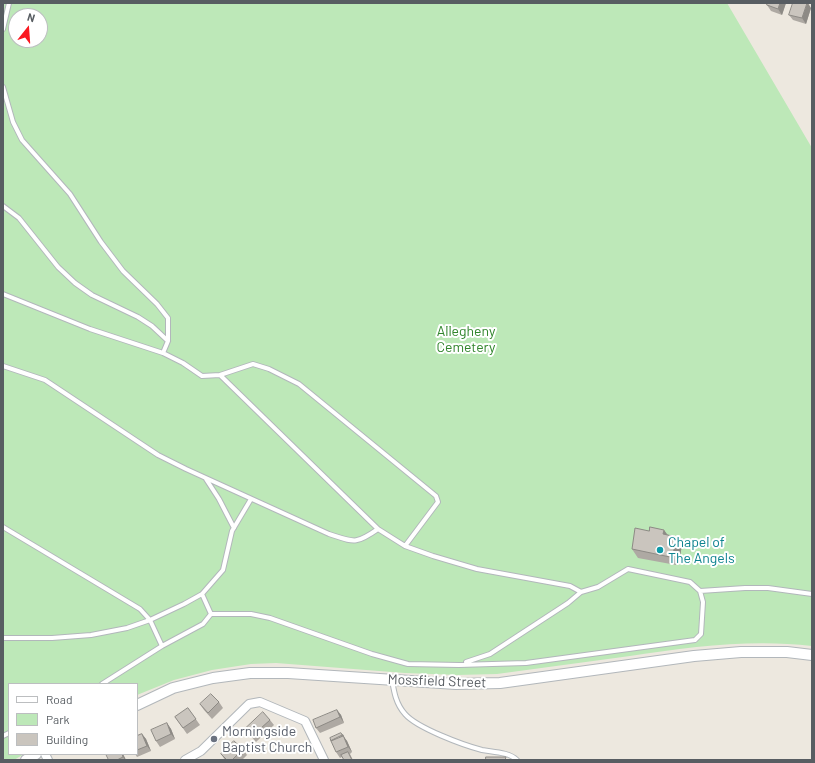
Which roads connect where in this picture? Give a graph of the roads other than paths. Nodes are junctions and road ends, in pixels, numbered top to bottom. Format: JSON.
{"nodes":[{"id":1,"x":9,"y":3,"type":"edge"},
{"id":2,"x":3,"y":29,"type":"edge"},
{"id":3,"x":3,"y":87,"type":"edge"},
{"id":4,"x":3,"y":206,"type":"edge"},
{"id":5,"x":3,"y":294,"type":"edge"},
{"id":6,"x":168,"y":341,"type":"junction"},
{"id":7,"x":163,"y":353,"type":"junction"},
{"id":8,"x":3,"y":366,"type":"edge"},
{"id":9,"x":220,"y":375,"type":"junction"},
{"id":10,"x":206,"y":478,"type":"junction"},
{"id":11,"x":251,"y":499,"type":"junction"},
{"id":12,"x":3,"y":527,"type":"edge"},
{"id":13,"x":234,"y":528,"type":"junction"},
{"id":14,"x":378,"y":529,"type":"junction"},
{"id":15,"x":405,"y":546,"type":"junction"},
{"id":16,"x":700,"y":591,"type":"junction"},
{"id":17,"x":581,"y":592,"type":"junction"},
{"id":18,"x":202,"y":594,"type":"junction"},
{"id":19,"x":812,"y":594,"type":"edge"},
{"id":20,"x":211,"y":614,"type":"junction"},
{"id":21,"x":150,"y":620,"type":"junction"},
{"id":22,"x":3,"y":638,"type":"edge"},
{"id":23,"x":162,"y":646,"type":"junction"},
{"id":24,"x":812,"y":655,"type":"edge"},
{"id":25,"x":452,"y":664,"type":"junction"},
{"id":26,"x":392,"y":679,"type":"junction"},
{"id":27,"x":104,"y":683,"type":"edge"},
{"id":28,"x":138,"y":704,"type":"edge"},
{"id":29,"x":185,"y":760,"type":"edge"},
{"id":30,"x":324,"y":760,"type":"edge"},
{"id":31,"x":517,"y":760,"type":"edge"}],
"edges":[{"from":1,"to":2,"type":"lane"},
{"from":3,"to":6,"type":"lane"},
{"from":4,"to":6,"type":"lane"},
{"from":5,"to":7,"type":"lane"},
{"from":6,"to":7,"type":"lane"},
{"from":7,"to":9,"type":"lane"},
{"from":8,"to":10,"type":"lane"},
{"from":9,"to":14,"type":"lane"},
{"from":9,"to":15,"type":"lane"},
{"from":10,"to":11,"type":"lane"},
{"from":10,"to":13,"type":"lane"},
{"from":11,"to":13,"type":"lane"},
{"from":11,"to":14,"type":"lane"},
{"from":12,"to":21,"type":"lane"},
{"from":13,"to":18,"type":"lane"},
{"from":14,"to":15,"type":"lane"},
{"from":15,"to":17,"type":"lane"},
{"from":16,"to":17,"type":"lane"},
{"from":16,"to":19,"type":"lane"},
{"from":16,"to":25,"type":"lane"},
{"from":17,"to":25,"type":"lane"},
{"from":18,"to":20,"type":"lane"},
{"from":18,"to":21,"type":"lane"},
{"from":20,"to":23,"type":"lane"},
{"from":20,"to":25,"type":"lane"},
{"from":21,"to":22,"type":"lane"},
{"from":21,"to":23,"type":"lane"},
{"from":23,"to":27,"type":"lane"},
{"from":24,"to":26,"type":"street","name":"Mossfield Street"},
{"from":26,"to":28,"type":"street","name":"Mossfield Street"},
{"from":26,"to":31,"type":"lane"},
{"from":29,"to":30,"type":"street"}]}
